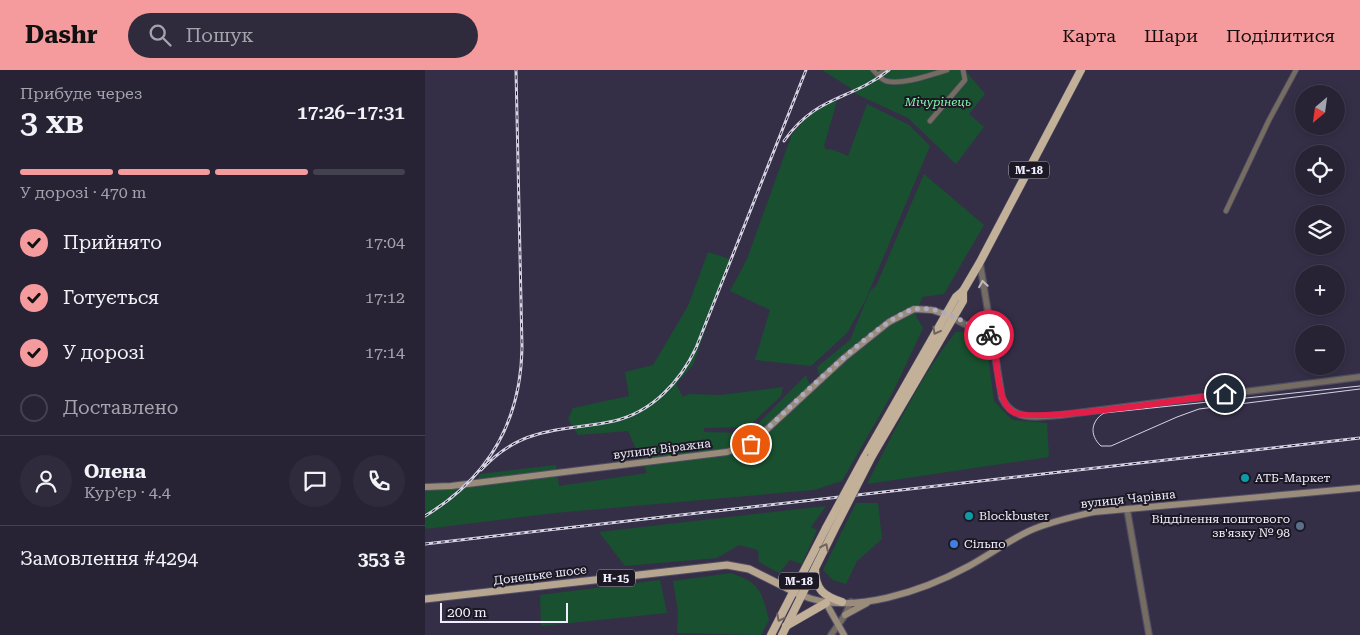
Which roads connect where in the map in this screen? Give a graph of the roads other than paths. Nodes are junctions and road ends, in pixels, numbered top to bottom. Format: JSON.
{"nodes":[{"id":1,"x":873,"y":70,"type":"edge"},
{"id":2,"x":885,"y":70,"type":"edge"},
{"id":3,"x":947,"y":70,"type":"edge"},
{"id":4,"x":963,"y":70,"type":"edge"},
{"id":5,"x":1081,"y":70,"type":"edge"},
{"id":6,"x":1296,"y":70,"type":"edge"},
{"id":7,"x":878,"y":75,"type":"junction"},
{"id":8,"x":930,"y":121,"type":"dead end"},
{"id":9,"x":1226,"y":211,"type":"dead end"},
{"id":10,"x":980,"y":262,"type":"junction"},
{"id":11,"x":949,"y":316,"type":"junction"},
{"id":12,"x":994,"y":340,"type":"junction"},
{"id":13,"x":1360,"y":377,"type":"edge"},
{"id":14,"x":425,"y":487,"type":"edge"},
{"id":15,"x":1360,"y":488,"type":"edge"},
{"id":16,"x":1127,"y":509,"type":"junction"},
{"id":17,"x":830,"y":529,"type":"junction"},
{"id":18,"x":815,"y":568,"type":"junction"},
{"id":19,"x":798,"y":593,"type":"junction"},
{"id":20,"x":425,"y":599,"type":"edge"},
{"id":21,"x":875,"y":600,"type":"junction"},
{"id":22,"x":842,"y":602,"type":"junction"},
{"id":23,"x":851,"y":602,"type":"junction"},
{"id":24,"x":827,"y":603,"type":"junction"},
{"id":25,"x":845,"y":615,"type":"junction"},
{"id":26,"x":838,"y":627,"type":"junction"},
{"id":27,"x":784,"y":632,"type":"edge"},
{"id":28,"x":771,"y":635,"type":"edge"},
{"id":29,"x":831,"y":635,"type":"edge"},
{"id":30,"x":844,"y":635,"type":"edge"},
{"id":31,"x":1149,"y":635,"type":"edge"}],
"edges":[{"from":1,"to":7,"type":"street"},
{"from":2,"to":7,"type":"street"},
{"from":3,"to":7,"type":"street"},
{"from":4,"to":8,"type":"street"},
{"from":5,"to":10,"type":"highway","number":"М-18"},
{"from":6,"to":9,"type":"street"},
{"from":10,"to":11,"type":"highway","number":"М-18"},
{"from":12,"to":10,"type":"street","one_way":true},
{"from":11,"to":12,"type":"street","name":"вулиця Віражна"},
{"from":11,"to":14,"type":"main road","name":"вулиця Віражна"},
{"from":11,"to":17,"type":"highway","number":"М-18","bridge":true},
{"from":11,"to":17,"type":"highway","number":"М-18","one_way":true,"bridge":true},
{"from":12,"to":13,"type":"street"},
{"from":15,"to":16,"type":"main road","name":"вулиця Чарівна"},
{"from":16,"to":21,"type":"main road","name":"вулиця Чарівна"},
{"from":16,"to":31,"type":"street"},
{"from":18,"to":17,"type":"highway","number":"М-18","one_way":true},
{"from":17,"to":19,"type":"highway","number":"М-18"},
{"from":18,"to":19,"type":"highway","number":"М-18"},
{"from":18,"to":22,"type":"highway"},
{"from":19,"to":20,"type":"main road","name":"Донецьке шосе","number":"Н-15"},
{"from":19,"to":24,"type":"main road"},
{"from":19,"to":27,"type":"highway","number":"М-18"},
{"from":19,"to":28,"type":"highway","number":"М-18","one_way":true},
{"from":21,"to":23,"type":"main road","name":"вулиця Чарівна"},
{"from":21,"to":25,"type":"main road"},
{"from":22,"to":23,"type":"main road","name":"вулиця Чарівна"},
{"from":22,"to":24,"type":"main road","name":"вулиця Чарівна"},
{"from":23,"to":25,"type":"street"},
{"from":24,"to":26,"type":"main road"},
{"from":24,"to":27,"type":"highway"},
{"from":25,"to":26,"type":"street"},
{"from":26,"to":29,"type":"street"},
{"from":26,"to":30,"type":"main road"}]}
